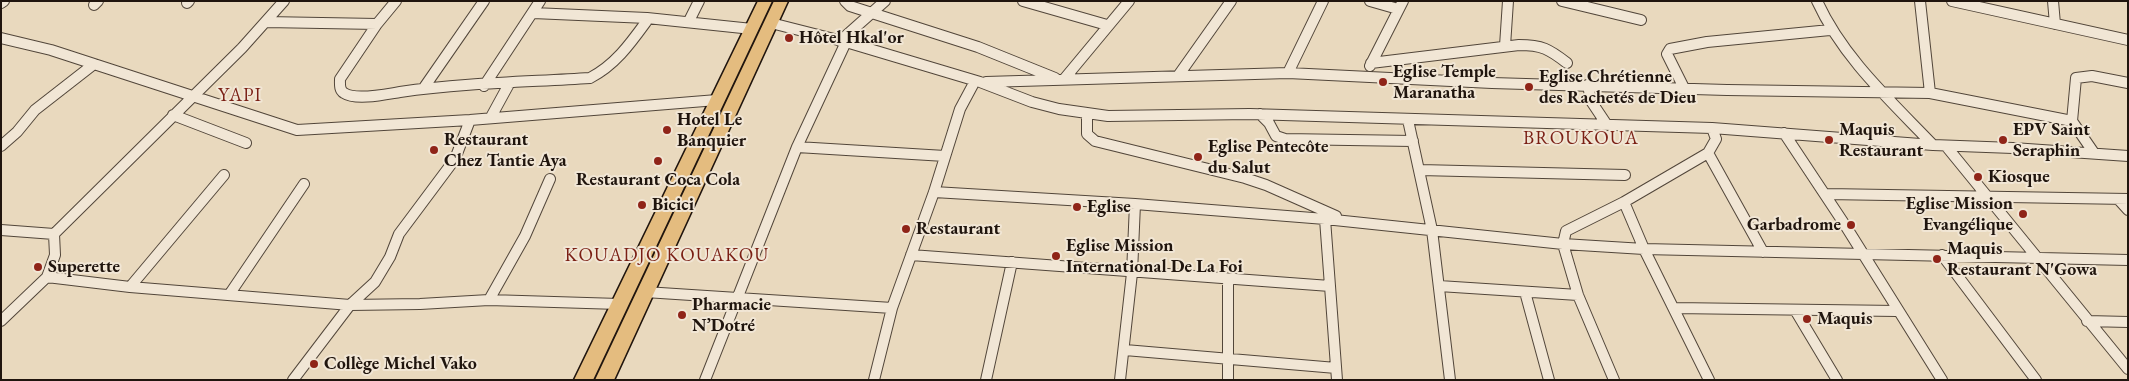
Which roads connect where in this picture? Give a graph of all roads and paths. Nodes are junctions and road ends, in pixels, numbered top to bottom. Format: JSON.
{"nodes":[{"id":1,"x":284,"y":1,"type":"edge"},
{"id":2,"x":396,"y":1,"type":"edge"},
{"id":3,"x":484,"y":1,"type":"edge"},
{"id":4,"x":540,"y":1,"type":"edge"},
{"id":5,"x":700,"y":1,"type":"edge"},
{"id":6,"x":765,"y":1,"type":"edge"},
{"id":7,"x":781,"y":1,"type":"edge"},
{"id":8,"x":845,"y":1,"type":"edge"},
{"id":9,"x":885,"y":1,"type":"edge"},
{"id":10,"x":1023,"y":1,"type":"edge"},
{"id":11,"x":1129,"y":1,"type":"edge"},
{"id":12,"x":1231,"y":1,"type":"edge"},
{"id":13,"x":1323,"y":1,"type":"edge"},
{"id":14,"x":1370,"y":1,"type":"edge"},
{"id":15,"x":1508,"y":1,"type":"edge"},
{"id":16,"x":1562,"y":1,"type":"edge"},
{"id":17,"x":1817,"y":1,"type":"edge"},
{"id":18,"x":1920,"y":1,"type":"edge"},
{"id":19,"x":1952,"y":1,"type":"edge"},
{"id":20,"x":2053,"y":1,"type":"edge"},
{"id":21,"x":1034,"y":3,"type":"edge"},
{"id":22,"x":1400,"y":5,"type":"edge"},
{"id":23,"x":533,"y":13,"type":"junction"},
{"id":24,"x":872,"y":14,"type":"junction"},
{"id":25,"x":647,"y":18,"type":"junction"},
{"id":26,"x":1641,"y":20,"type":"dead end"},
{"id":27,"x":689,"y":21,"type":"junction"},
{"id":28,"x":266,"y":22,"type":"junction"},
{"id":29,"x":771,"y":23,"type":"junction"},
{"id":30,"x":377,"y":24,"type":"junction"},
{"id":31,"x":2055,"y":24,"type":"junction"},
{"id":32,"x":1107,"y":25,"type":"junction"},
{"id":33,"x":752,"y":29,"type":"junction"},
{"id":34,"x":1830,"y":30,"type":"junction"},
{"id":35,"x":1,"y":38,"type":"edge"},
{"id":36,"x":2128,"y":40,"type":"edge"},
{"id":37,"x":843,"y":42,"type":"junction"},
{"id":38,"x":1505,"y":46,"type":"junction"},
{"id":39,"x":1371,"y":63,"type":"junction"},
{"id":40,"x":1567,"y":63,"type":"dead end"},
{"id":41,"x":94,"y":64,"type":"junction"},
{"id":42,"x":1288,"y":73,"type":"junction"},
{"id":43,"x":1178,"y":76,"type":"junction"},
{"id":44,"x":1365,"y":76,"type":"junction"},
{"id":45,"x":1060,"y":78,"type":"junction"},
{"id":46,"x":978,"y":82,"type":"junction"},
{"id":47,"x":2128,"y":83,"type":"edge"},
{"id":48,"x":509,"y":84,"type":"junction"},
{"id":49,"x":1588,"y":85,"type":"junction"},
{"id":50,"x":484,"y":86,"type":"junction"},
{"id":51,"x":1684,"y":88,"type":"junction"},
{"id":52,"x":423,"y":90,"type":"junction"},
{"id":53,"x":1884,"y":93,"type":"junction"},
{"id":54,"x":1930,"y":93,"type":"junction"},
{"id":55,"x":194,"y":94,"type":"junction"},
{"id":56,"x":717,"y":100,"type":"junction"},
{"id":57,"x":1087,"y":114,"type":"junction"},
{"id":58,"x":1260,"y":114,"type":"junction"},
{"id":59,"x":173,"y":115,"type":"junction"},
{"id":60,"x":491,"y":117,"type":"junction"},
{"id":61,"x":470,"y":120,"type":"junction"},
{"id":62,"x":1408,"y":120,"type":"junction"},
{"id":63,"x":2072,"y":121,"type":"junction"},
{"id":64,"x":1607,"y":125,"type":"junction"},
{"id":65,"x":1712,"y":128,"type":"junction"},
{"id":66,"x":1784,"y":133,"type":"junction"},
{"id":67,"x":1414,"y":141,"type":"junction"},
{"id":68,"x":246,"y":143,"type":"dead end"},
{"id":69,"x":1933,"y":145,"type":"junction"},
{"id":70,"x":1,"y":146,"type":"edge"},
{"id":71,"x":1946,"y":146,"type":"junction"},
{"id":72,"x":797,"y":147,"type":"junction"},
{"id":73,"x":1708,"y":153,"type":"junction"},
{"id":74,"x":2094,"y":153,"type":"junction"},
{"id":75,"x":945,"y":156,"type":"junction"},
{"id":76,"x":2128,"y":156,"type":"edge"},
{"id":77,"x":1420,"y":170,"type":"junction"},
{"id":78,"x":1625,"y":175,"type":"dead end"},
{"id":79,"x":224,"y":176,"type":"dead end"},
{"id":80,"x":550,"y":178,"type":"dead end"},
{"id":81,"x":304,"y":184,"type":"dead end"},
{"id":82,"x":934,"y":192,"type":"junction"},
{"id":83,"x":1827,"y":194,"type":"junction"},
{"id":84,"x":1988,"y":198,"type":"junction"},
{"id":85,"x":2123,"y":199,"type":"edge"},
{"id":86,"x":1624,"y":202,"type":"junction"},
{"id":87,"x":1135,"y":204,"type":"junction"},
{"id":88,"x":2128,"y":210,"type":"edge"},
{"id":89,"x":1325,"y":219,"type":"junction"},
{"id":90,"x":1350,"y":222,"type":"junction"},
{"id":91,"x":1,"y":230,"type":"edge"},
{"id":92,"x":1432,"y":230,"type":"junction"},
{"id":93,"x":54,"y":234,"type":"junction"},
{"id":94,"x":1563,"y":244,"type":"junction"},
{"id":95,"x":1644,"y":250,"type":"junction"},
{"id":96,"x":1763,"y":252,"type":"junction"},
{"id":97,"x":1862,"y":254,"type":"junction"},
{"id":98,"x":911,"y":255,"type":"junction"},
{"id":99,"x":1942,"y":255,"type":"junction"},
{"id":100,"x":2035,"y":257,"type":"junction"},
{"id":101,"x":2128,"y":260,"type":"edge"},
{"id":102,"x":1012,"y":262,"type":"junction"},
{"id":103,"x":1132,"y":272,"type":"junction"},
{"id":104,"x":47,"y":278,"type":"junction"},
{"id":105,"x":1228,"y":279,"type":"junction"},
{"id":106,"x":1330,"y":286,"type":"junction"},
{"id":107,"x":1439,"y":286,"type":"junction"},
{"id":108,"x":130,"y":287,"type":"junction"},
{"id":109,"x":645,"y":292,"type":"junction"},
{"id":110,"x":1525,"y":292,"type":"junction"},
{"id":111,"x":1578,"y":295,"type":"junction"},
{"id":112,"x":229,"y":296,"type":"junction"},
{"id":113,"x":739,"y":297,"type":"junction"},
{"id":114,"x":489,"y":300,"type":"junction"},
{"id":115,"x":619,"y":304,"type":"junction"},
{"id":116,"x":350,"y":305,"type":"junction"},
{"id":117,"x":892,"y":308,"type":"junction"},
{"id":118,"x":1674,"y":308,"type":"junction"},
{"id":119,"x":1795,"y":310,"type":"junction"},
{"id":120,"x":1897,"y":311,"type":"junction"},
{"id":121,"x":1,"y":320,"type":"edge"},
{"id":122,"x":2087,"y":321,"type":"junction"},
{"id":123,"x":2128,"y":322,"type":"edge"},
{"id":124,"x":1125,"y":350,"type":"junction"},
{"id":125,"x":1228,"y":360,"type":"junction"},
{"id":126,"x":2128,"y":369,"type":"edge"},
{"id":127,"x":1336,"y":374,"type":"edge"},
{"id":128,"x":293,"y":380,"type":"edge"},
{"id":129,"x":583,"y":380,"type":"edge"},
{"id":130,"x":604,"y":380,"type":"edge"},
{"id":131,"x":705,"y":380,"type":"edge"},
{"id":132,"x":874,"y":380,"type":"edge"},
{"id":133,"x":986,"y":380,"type":"edge"},
{"id":134,"x":1120,"y":380,"type":"edge"},
{"id":135,"x":1228,"y":380,"type":"edge"},
{"id":136,"x":1450,"y":380,"type":"edge"},
{"id":137,"x":1549,"y":380,"type":"edge"},
{"id":138,"x":1614,"y":380,"type":"edge"},
{"id":139,"x":1709,"y":380,"type":"edge"},
{"id":140,"x":1837,"y":380,"type":"edge"},
{"id":141,"x":1942,"y":380,"type":"edge"},
{"id":142,"x":2036,"y":380,"type":"edge"}],
"edges":[{"from":1,"to":28,"type":"street"},
{"from":2,"to":30,"type":"street"},
{"from":3,"to":52,"type":"street"},
{"from":4,"to":23,"type":"street"},
{"from":5,"to":27,"type":"street"},
{"from":6,"to":33,"type":"main road"},
{"from":7,"to":29,"type":"main road"},
{"from":8,"to":24,"type":"street"},
{"from":9,"to":24,"type":"street"},
{"from":10,"to":21,"type":"street"},
{"from":11,"to":32,"type":"street"},
{"from":12,"to":43,"type":"street"},
{"from":13,"to":42,"type":"street"},
{"from":14,"to":22,"type":"street"},
{"from":15,"to":38,"type":"street"},
{"from":16,"to":26,"type":"street"},
{"from":17,"to":34,"type":"street"},
{"from":18,"to":54,"type":"street"},
{"from":19,"to":31,"type":"street"},
{"from":20,"to":31,"type":"street"},
{"from":21,"to":32,"type":"street"},
{"from":22,"to":39,"type":"street"},
{"from":23,"to":25,"type":"street"},
{"from":23,"to":50,"type":"street"},
{"from":24,"to":37,"type":"street"},
{"from":24,"to":45,"type":"street"},
{"from":25,"to":27,"type":"street"},
{"from":25,"to":48,"type":"street"},
{"from":27,"to":33,"type":"street"},
{"from":28,"to":30,"type":"street"},
{"from":28,"to":55,"type":"street"},
{"from":29,"to":37,"type":"street"},
{"from":29,"to":109,"type":"main road"},
{"from":30,"to":52,"type":"street"},
{"from":31,"to":36,"type":"street"},
{"from":32,"to":45,"type":"street"},
{"from":33,"to":56,"type":"main road"},
{"from":34,"to":51,"type":"street"},
{"from":34,"to":53,"type":"street"},
{"from":35,"to":41,"type":"street"},
{"from":37,"to":46,"type":"street"},
{"from":37,"to":72,"type":"street"},
{"from":38,"to":39,"type":"street"},
{"from":38,"to":40,"type":"street"},
{"from":39,"to":44,"type":"street"},
{"from":41,"to":55,"type":"street"},
{"from":41,"to":70,"type":"street"},
{"from":42,"to":43,"type":"street"},
{"from":42,"to":44,"type":"street"},
{"from":43,"to":45,"type":"street"},
{"from":44,"to":49,"type":"street"},
{"from":45,"to":46,"type":"street"},
{"from":46,"to":57,"type":"street"},
{"from":46,"to":75,"type":"street"},
{"from":47,"to":63,"type":"street"},
{"from":48,"to":50,"type":"street"},
{"from":48,"to":60,"type":"street"},
{"from":49,"to":51,"type":"street"},
{"from":49,"to":64,"type":"street"},
{"from":50,"to":52,"type":"street"},
{"from":51,"to":53,"type":"street"},
{"from":53,"to":54,"type":"street"},
{"from":53,"to":69,"type":"street"},
{"from":54,"to":63,"type":"street"},
{"from":55,"to":59,"type":"street"},
{"from":55,"to":61,"type":"street"},
{"from":56,"to":60,"type":"street"},
{"from":56,"to":115,"type":"main road"},
{"from":57,"to":58,"type":"street"},
{"from":57,"to":90,"type":"street"},
{"from":58,"to":62,"type":"street"},
{"from":58,"to":67,"type":"street"},
{"from":59,"to":68,"type":"street"},
{"from":59,"to":93,"type":"street"},
{"from":60,"to":61,"type":"street"},
{"from":61,"to":116,"type":"street"},
{"from":62,"to":64,"type":"street"},
{"from":62,"to":67,"type":"street"},
{"from":63,"to":74,"type":"street"},
{"from":64,"to":65,"type":"street"},
{"from":65,"to":66,"type":"street"},
{"from":65,"to":73,"type":"street"},
{"from":66,"to":69,"type":"street"},
{"from":66,"to":83,"type":"street"},
{"from":67,"to":77,"type":"street"},
{"from":69,"to":71,"type":"street"},
{"from":71,"to":74,"type":"street"},
{"from":71,"to":84,"type":"street"},
{"from":72,"to":75,"type":"street"},
{"from":72,"to":113,"type":"street"},
{"from":73,"to":86,"type":"street"},
{"from":73,"to":96,"type":"street"},
{"from":74,"to":76,"type":"street"},
{"from":75,"to":82,"type":"street"},
{"from":77,"to":78,"type":"street"},
{"from":77,"to":92,"type":"street"},
{"from":79,"to":108,"type":"street"},
{"from":80,"to":114,"type":"street"},
{"from":81,"to":112,"type":"street"},
{"from":82,"to":87,"type":"street"},
{"from":82,"to":98,"type":"street"},
{"from":83,"to":84,"type":"street"},
{"from":83,"to":97,"type":"street"},
{"from":84,"to":85,"type":"street"},
{"from":84,"to":100,"type":"street"},
{"from":85,"to":88,"type":"street"},
{"from":86,"to":94,"type":"street"},
{"from":86,"to":95,"type":"street"},
{"from":87,"to":89,"type":"street"},
{"from":87,"to":103,"type":"street"},
{"from":89,"to":90,"type":"street"},
{"from":89,"to":106,"type":"street"},
{"from":90,"to":92,"type":"street"},
{"from":91,"to":93,"type":"street"},
{"from":92,"to":94,"type":"street"},
{"from":92,"to":107,"type":"street"},
{"from":93,"to":104,"type":"street"},
{"from":94,"to":95,"type":"street"},
{"from":94,"to":111,"type":"street"},
{"from":95,"to":96,"type":"street"},
{"from":95,"to":118,"type":"street"},
{"from":96,"to":97,"type":"street"},
{"from":97,"to":99,"type":"street"},
{"from":97,"to":120,"type":"street"},
{"from":98,"to":102,"type":"street"},
{"from":98,"to":117,"type":"street"},
{"from":99,"to":100,"type":"street"},
{"from":99,"to":142,"type":"street"},
{"from":100,"to":101,"type":"street"},
{"from":100,"to":122,"type":"street"},
{"from":102,"to":103,"type":"street"},
{"from":102,"to":133,"type":"street"},
{"from":103,"to":105,"type":"street"},
{"from":103,"to":124,"type":"street"},
{"from":104,"to":108,"type":"street"},
{"from":104,"to":121,"type":"street"},
{"from":105,"to":106,"type":"street"},
{"from":105,"to":125,"type":"street"},
{"from":106,"to":127,"type":"street"},
{"from":107,"to":110,"type":"street"},
{"from":107,"to":136,"type":"street"},
{"from":108,"to":112,"type":"street"},
{"from":109,"to":113,"type":"street"},
{"from":109,"to":130,"type":"main road"},
{"from":110,"to":111,"type":"street"},
{"from":110,"to":137,"type":"street"},
{"from":111,"to":138,"type":"street"},
{"from":112,"to":116,"type":"street"},
{"from":113,"to":117,"type":"street"},
{"from":113,"to":131,"type":"street"},
{"from":114,"to":115,"type":"street"},
{"from":114,"to":116,"type":"street"},
{"from":115,"to":129,"type":"main road"},
{"from":116,"to":128,"type":"street"},
{"from":117,"to":132,"type":"street"},
{"from":118,"to":119,"type":"street"},
{"from":118,"to":139,"type":"street"},
{"from":119,"to":120,"type":"street"},
{"from":119,"to":140,"type":"street"},
{"from":120,"to":141,"type":"street"},
{"from":122,"to":123,"type":"street"},
{"from":122,"to":126,"type":"street"},
{"from":124,"to":125,"type":"street"},
{"from":124,"to":134,"type":"street"},
{"from":125,"to":127,"type":"street"},
{"from":125,"to":135,"type":"street"}]}
